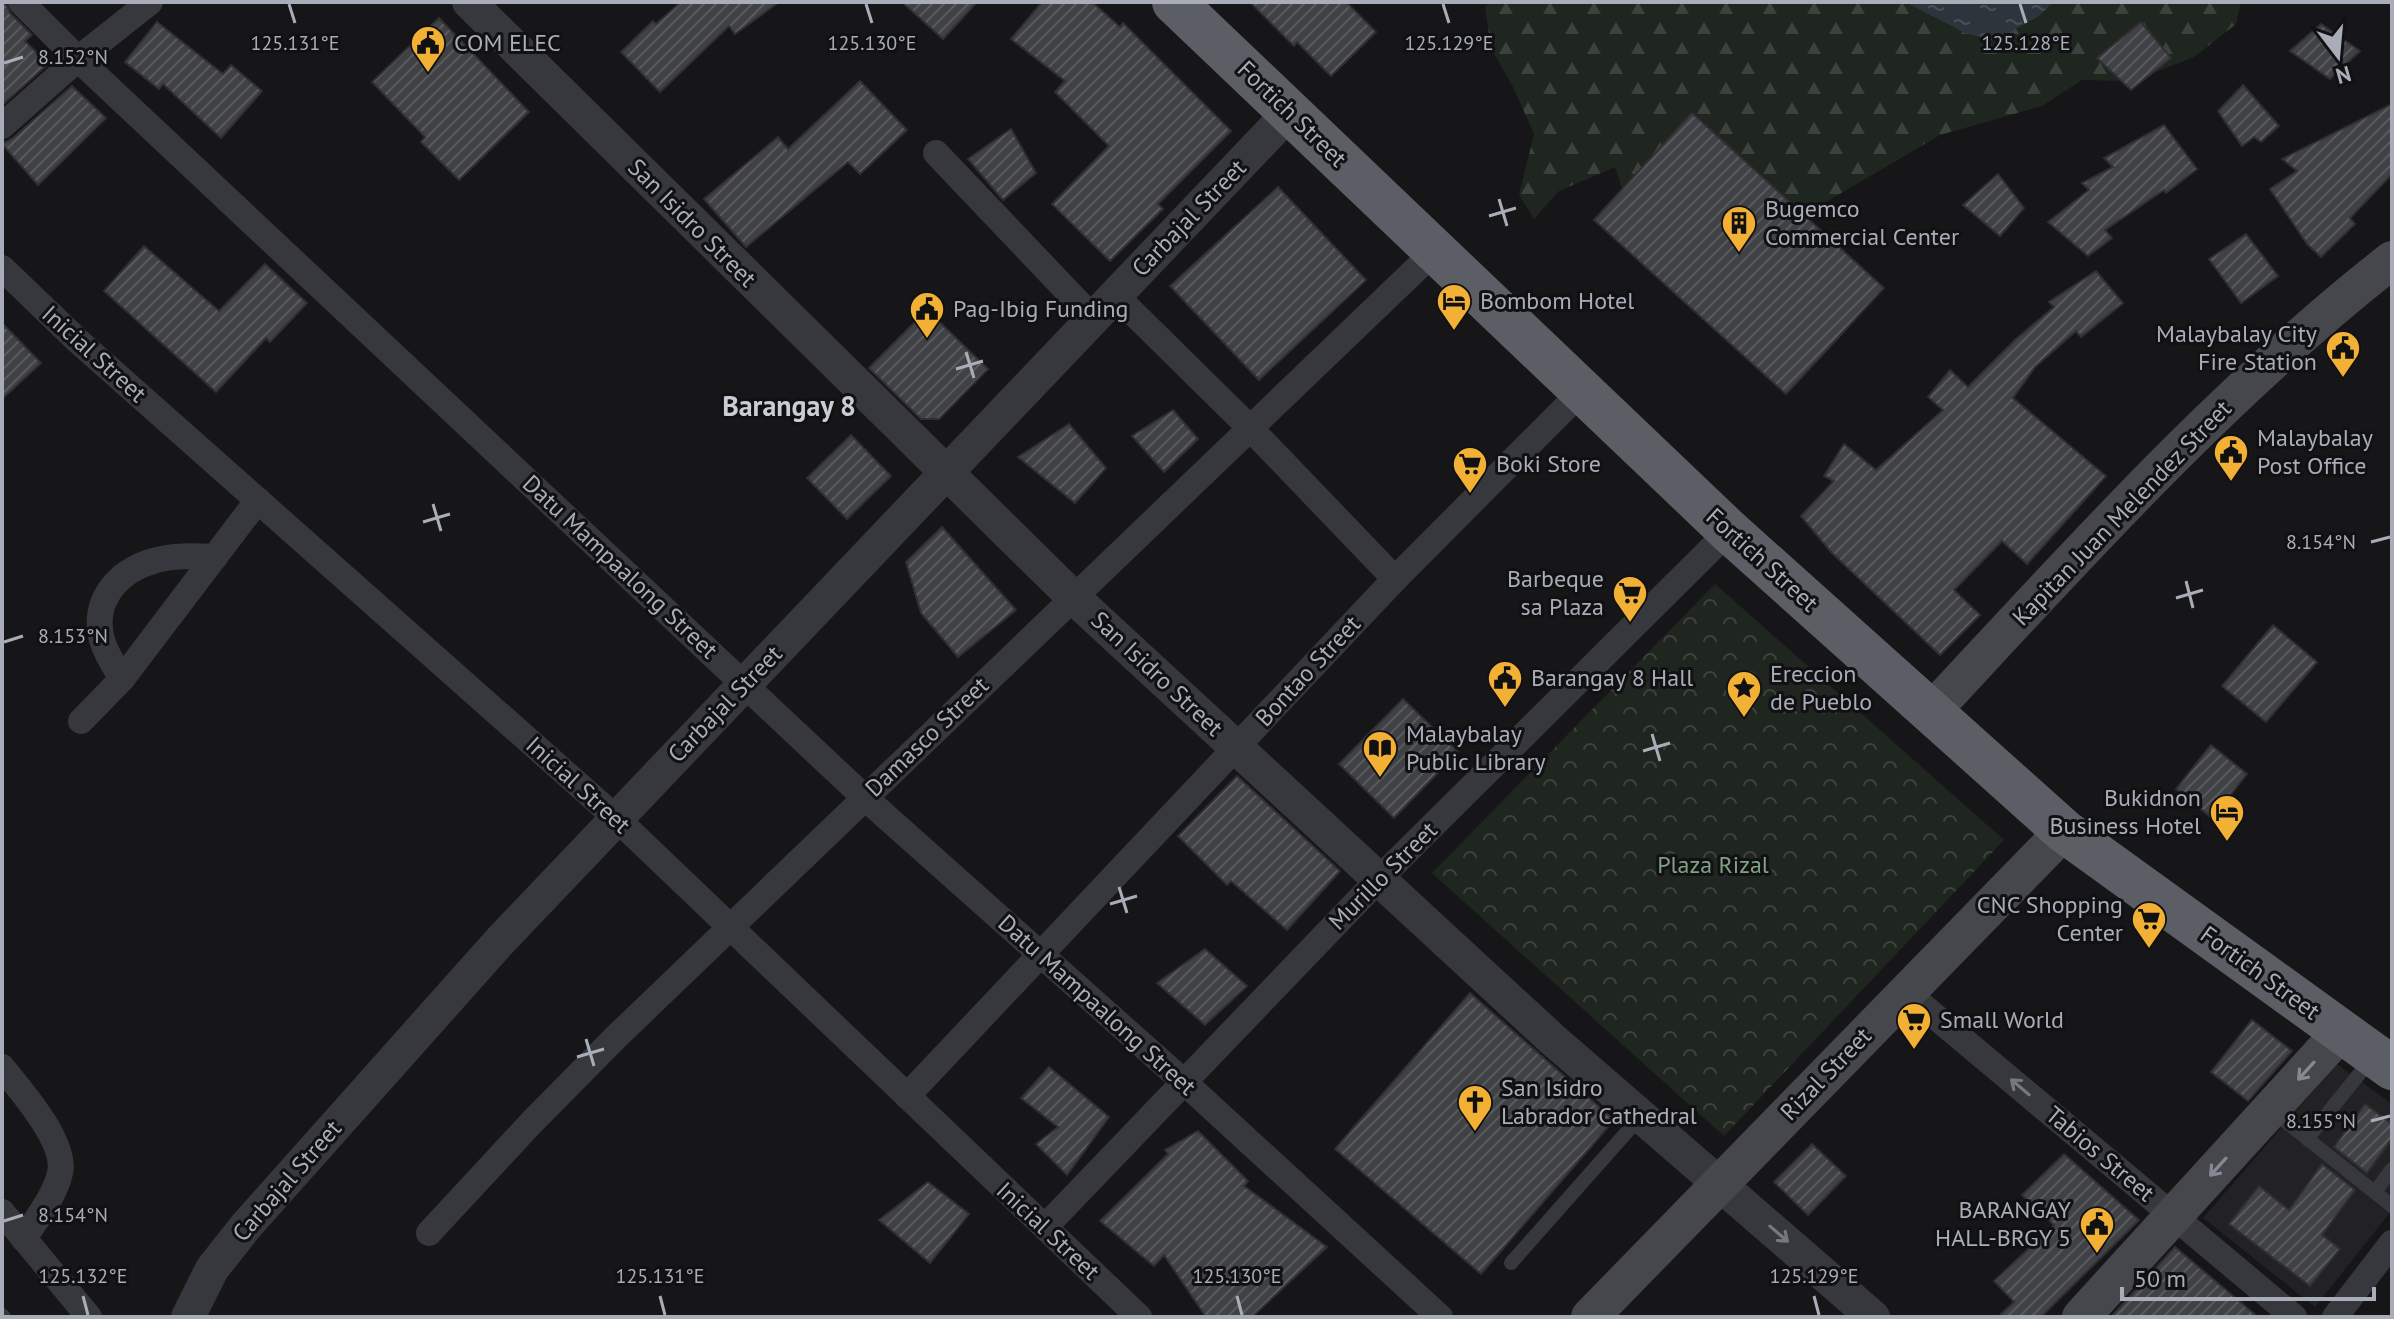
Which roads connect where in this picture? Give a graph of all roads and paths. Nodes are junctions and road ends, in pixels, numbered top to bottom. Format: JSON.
{"nodes":[{"id":1,"x":21,"y":2,"type":"edge"},
{"id":2,"x":150,"y":2,"type":"edge"},
{"id":3,"x":469,"y":2,"type":"edge"},
{"id":4,"x":1174,"y":2,"type":"edge"},
{"id":5,"x":78,"y":59,"type":"junction"},
{"id":6,"x":1290,"y":112,"type":"junction"},
{"id":7,"x":2,"y":126,"type":"edge"},
{"id":8,"x":936,"y":153,"type":"dead end"},
{"id":9,"x":1435,"y":251,"type":"junction"},
{"id":10,"x":2,"y":268,"type":"edge"},
{"id":11,"x":2388,"y":269,"type":"edge"},
{"id":12,"x":1104,"y":306,"type":"junction"},
{"id":13,"x":1582,"y":391,"type":"junction"},
{"id":14,"x":1250,"y":428,"type":"junction"},
{"id":15,"x":946,"y":473,"type":"junction"},
{"id":16,"x":258,"y":500,"type":"junction"},
{"id":17,"x":1729,"y":531,"type":"junction"},
{"id":18,"x":215,"y":557,"type":"junction"},
{"id":19,"x":1395,"y":579,"type":"junction"},
{"id":20,"x":1073,"y":597,"type":"junction"},
{"id":21,"x":122,"y":679,"type":"junction"},
{"id":22,"x":745,"y":684,"type":"junction"},
{"id":23,"x":1931,"y":712,"type":"junction"},
{"id":24,"x":81,"y":721,"type":"dead end"},
{"id":25,"x":1236,"y":747,"type":"junction"},
{"id":26,"x":864,"y":797,"type":"junction"},
{"id":27,"x":616,"y":818,"type":"junction"},
{"id":28,"x":2064,"y":831,"type":"junction"},
{"id":29,"x":1378,"y":880,"type":"junction"},
{"id":30,"x":732,"y":929,"type":"junction"},
{"id":31,"x":1041,"y":954,"type":"junction"},
{"id":32,"x":1906,"y":992,"type":"junction"},
{"id":33,"x":2369,"y":1052,"type":"edge"},
{"id":34,"x":2,"y":1067,"type":"edge"},
{"id":35,"x":1184,"y":1082,"type":"junction"},
{"id":36,"x":907,"y":1096,"type":"junction"},
{"id":37,"x":2270,"y":1110,"type":"junction"},
{"id":38,"x":1641,"y":1116,"type":"junction"},
{"id":39,"x":2307,"y":1139,"type":"junction"},
{"id":40,"x":2392,"y":1169,"type":"edge"},
{"id":41,"x":1720,"y":1183,"type":"junction"},
{"id":42,"x":2375,"y":1192,"type":"junction"},
{"id":43,"x":2392,"y":1206,"type":"edge"},
{"id":44,"x":2,"y":1212,"type":"edge"},
{"id":45,"x":2173,"y":1216,"type":"junction"},
{"id":46,"x":1045,"y":1227,"type":"junction"},
{"id":47,"x":429,"y":1233,"type":"dead end"},
{"id":48,"x":24,"y":1239,"type":"junction"},
{"id":49,"x":2392,"y":1243,"type":"edge"},
{"id":50,"x":1511,"y":1263,"type":"dead end"},
{"id":51,"x":89,"y":1317,"type":"edge"},
{"id":52,"x":188,"y":1317,"type":"edge"},
{"id":53,"x":1139,"y":1317,"type":"edge"},
{"id":54,"x":1440,"y":1317,"type":"edge"},
{"id":55,"x":1590,"y":1317,"type":"edge"},
{"id":56,"x":1873,"y":1317,"type":"edge"},
{"id":57,"x":2081,"y":1317,"type":"edge"},
{"id":58,"x":2294,"y":1317,"type":"edge"},
{"id":59,"x":2335,"y":1317,"type":"edge"}],
"edges":[{"from":1,"to":5,"type":"street","name":"Datu Mampaalong Street"},
{"from":2,"to":5,"type":"street"},
{"from":3,"to":15,"type":"street","name":"San Isidro Street"},
{"from":4,"to":6,"type":"highway","name":"Fortich Street"},
{"from":5,"to":7,"type":"street"},
{"from":5,"to":22,"type":"street","name":"Datu Mampaalong Street"},
{"from":6,"to":9,"type":"highway","name":"Fortich Street"},
{"from":6,"to":12,"type":"street","name":"Carbajal Street"},
{"from":8,"to":12,"type":"street"},
{"from":9,"to":13,"type":"highway","name":"Fortich Street"},
{"from":9,"to":14,"type":"street","name":"Damasco Street"},
{"from":10,"to":16,"type":"street","name":"Inicial Street"},
{"from":11,"to":23,"type":"main road","name":"Kapitan Juan Melendez Street"},
{"from":12,"to":14,"type":"street"},
{"from":12,"to":15,"type":"street","name":"Carbajal Street"},
{"from":13,"to":17,"type":"highway","name":"Fortich Street"},
{"from":13,"to":19,"type":"street","name":"Bontao Street"},
{"from":14,"to":19,"type":"street"},
{"from":14,"to":20,"type":"street","name":"Damasco Street"},
{"from":15,"to":20,"type":"street","name":"San Isidro Street"},
{"from":15,"to":22,"type":"street","name":"Carbajal Street"},
{"from":16,"to":18,"type":"street"},
{"from":16,"to":27,"type":"street","name":"Inicial Street"},
{"from":17,"to":23,"type":"highway","name":"Fortich Street"},
{"from":17,"to":29,"type":"street","name":"Murillo Street"},
{"from":18,"to":21,"type":"street"},
{"from":18,"to":21,"type":"street"},
{"from":19,"to":25,"type":"street","name":"Bontao Street"},
{"from":20,"to":25,"type":"street","name":"San Isidro Street"},
{"from":20,"to":26,"type":"street","name":"Damasco Street"},
{"from":21,"to":24,"type":"street"},
{"from":22,"to":26,"type":"street","name":"Datu Mampaalong Street"},
{"from":22,"to":27,"type":"street","name":"Carbajal Street"},
{"from":23,"to":28,"type":"highway","name":"Fortich Street"},
{"from":25,"to":29,"type":"street","name":"San Isidro Street"},
{"from":25,"to":31,"type":"street","name":"Bontao Street"},
{"from":26,"to":30,"type":"street","name":"Damasco Street"},
{"from":26,"to":31,"type":"street","name":"Datu Mampaalong Street"},
{"from":27,"to":30,"type":"street","name":"Inicial Street"},
{"from":27,"to":52,"type":"street","name":"Carbajal Street"},
{"from":28,"to":32,"type":"main road","name":"Rizal Street"},
{"from":28,"to":33,"type":"highway","name":"Fortich Street"},
{"from":29,"to":35,"type":"street","name":"Murillo Street"},
{"from":29,"to":38,"type":"street","name":"San Isidro Street"},
{"from":30,"to":36,"type":"street","name":"Inicial Street"},
{"from":30,"to":47,"type":"street","name":"Damasco Street"},
{"from":31,"to":35,"type":"street","name":"Datu Mampaalong Street"},
{"from":31,"to":36,"type":"street","name":"Bontao Street"},
{"from":32,"to":41,"type":"main road","name":"Rizal Street"},
{"from":45,"to":32,"type":"street","name":"Tabios Street","one_way":true},
{"from":33,"to":37,"type":"main road","one_way":true},
{"from":33,"to":39,"type":"lane"},
{"from":34,"to":48,"type":"street"},
{"from":35,"to":46,"type":"street","name":"Murillo Street"},
{"from":35,"to":54,"type":"street","name":"Datu Mampaalong Street"},
{"from":36,"to":46,"type":"street","name":"Inicial Street"},
{"from":37,"to":39,"type":"lane"},
{"from":37,"to":45,"type":"main road","one_way":true},
{"from":38,"to":41,"type":"street","name":"San Isidro Street"},
{"from":38,"to":50,"type":"lane"},
{"from":39,"to":42,"type":"lane"},
{"from":40,"to":42,"type":"lane"},
{"from":41,"to":55,"type":"main road","name":"Rizal Street"},
{"from":41,"to":56,"type":"street","name":"San Isidro Street","one_way":true},
{"from":42,"to":43,"type":"lane"},
{"from":44,"to":48,"type":"street"},
{"from":45,"to":57,"type":"main road"},
{"from":45,"to":58,"type":"street","name":"Tabios Street"},
{"from":46,"to":53,"type":"street","name":"Inicial Street"},
{"from":48,"to":51,"type":"street"},
{"from":49,"to":59,"type":"street"}]}
